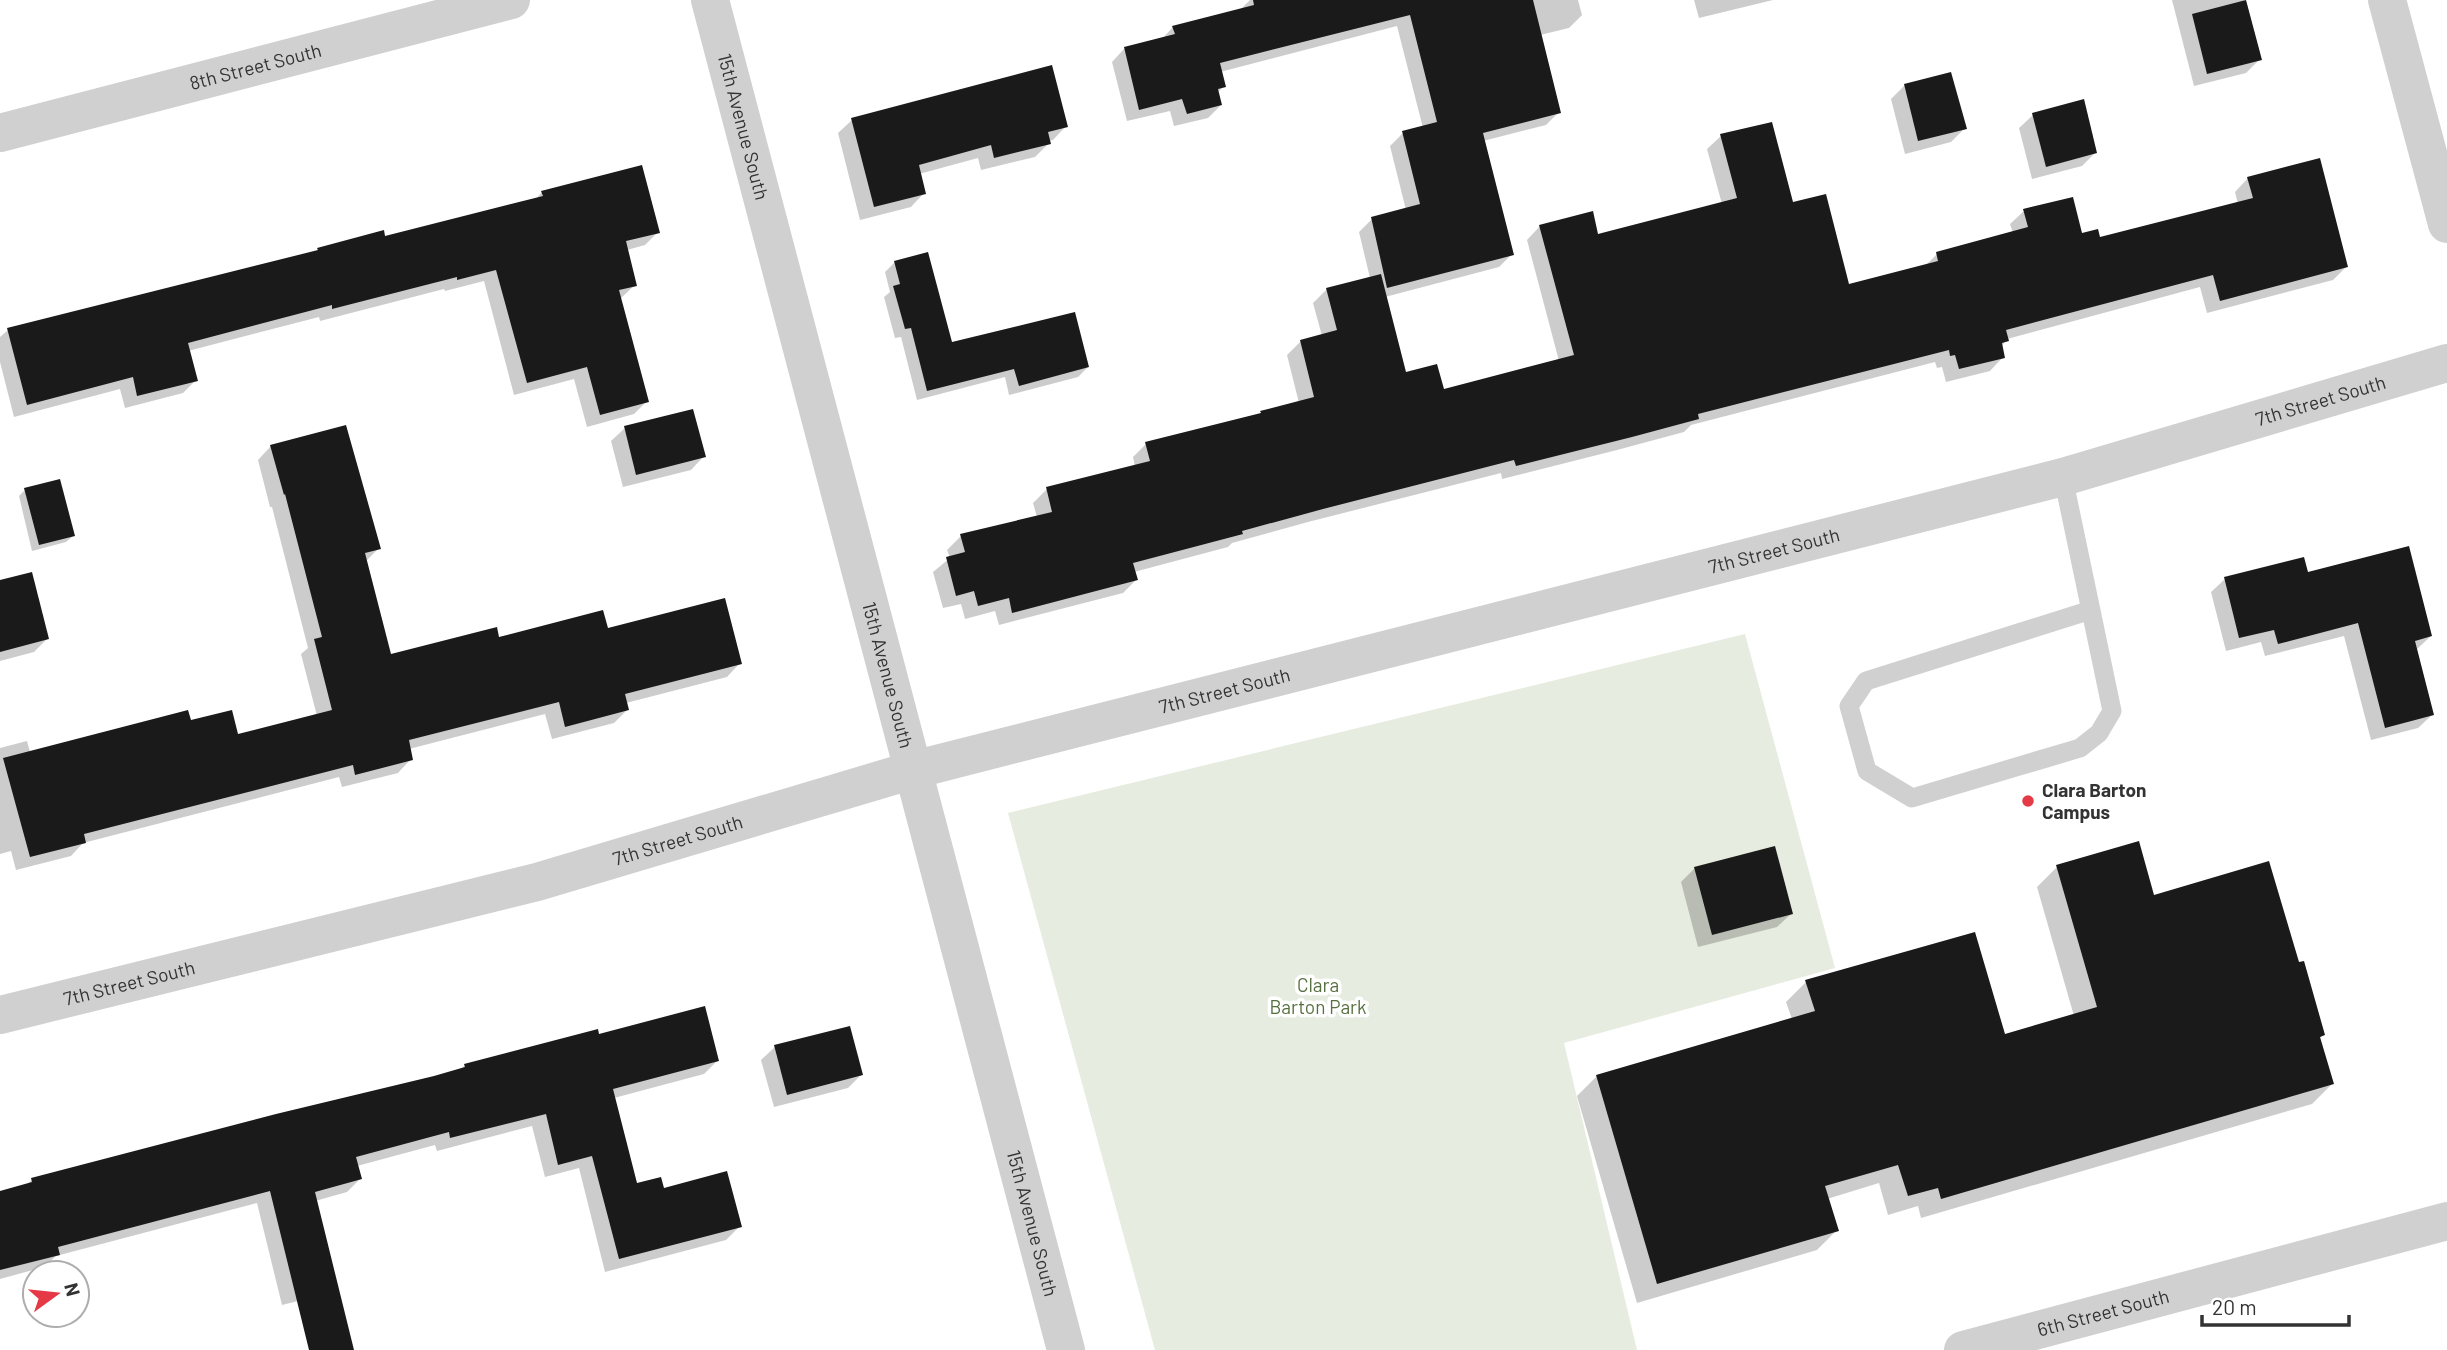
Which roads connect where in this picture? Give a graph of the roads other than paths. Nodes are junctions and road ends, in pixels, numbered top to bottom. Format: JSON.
{"nodes":[{"id":1,"x":511,"y":0,"type":"edge"},
{"id":2,"x":710,"y":0,"type":"edge"},
{"id":3,"x":2387,"y":0,"type":"edge"},
{"id":4,"x":0,"y":133,"type":"edge"},
{"id":5,"x":2447,"y":224,"type":"edge"},
{"id":6,"x":2447,"y":363,"type":"edge"},
{"id":7,"x":2063,"y":477,"type":"junction"},
{"id":8,"x":2091,"y":610,"type":"junction"},
{"id":9,"x":912,"y":770,"type":"junction"},
{"id":10,"x":0,"y":1016,"type":"edge"},
{"id":11,"x":2447,"y":1222,"type":"edge"},
{"id":12,"x":1066,"y":1350,"type":"edge"},
{"id":13,"x":1963,"y":1350,"type":"edge"}],
"edges":[{"from":1,"to":4,"type":"street","name":"8th Street South"},
{"from":2,"to":9,"type":"street","name":"15th Avenue South"},
{"from":3,"to":5,"type":"street"},
{"from":6,"to":7,"type":"street","name":"7th Street South"},
{"from":7,"to":8,"type":"lane"},
{"from":7,"to":9,"type":"street","name":"7th Street South"},
{"from":8,"to":8,"type":"lane"},
{"from":9,"to":10,"type":"street","name":"7th Street South"},
{"from":9,"to":12,"type":"street","name":"15th Avenue South"},
{"from":11,"to":13,"type":"street","name":"6th Street South"}]}
